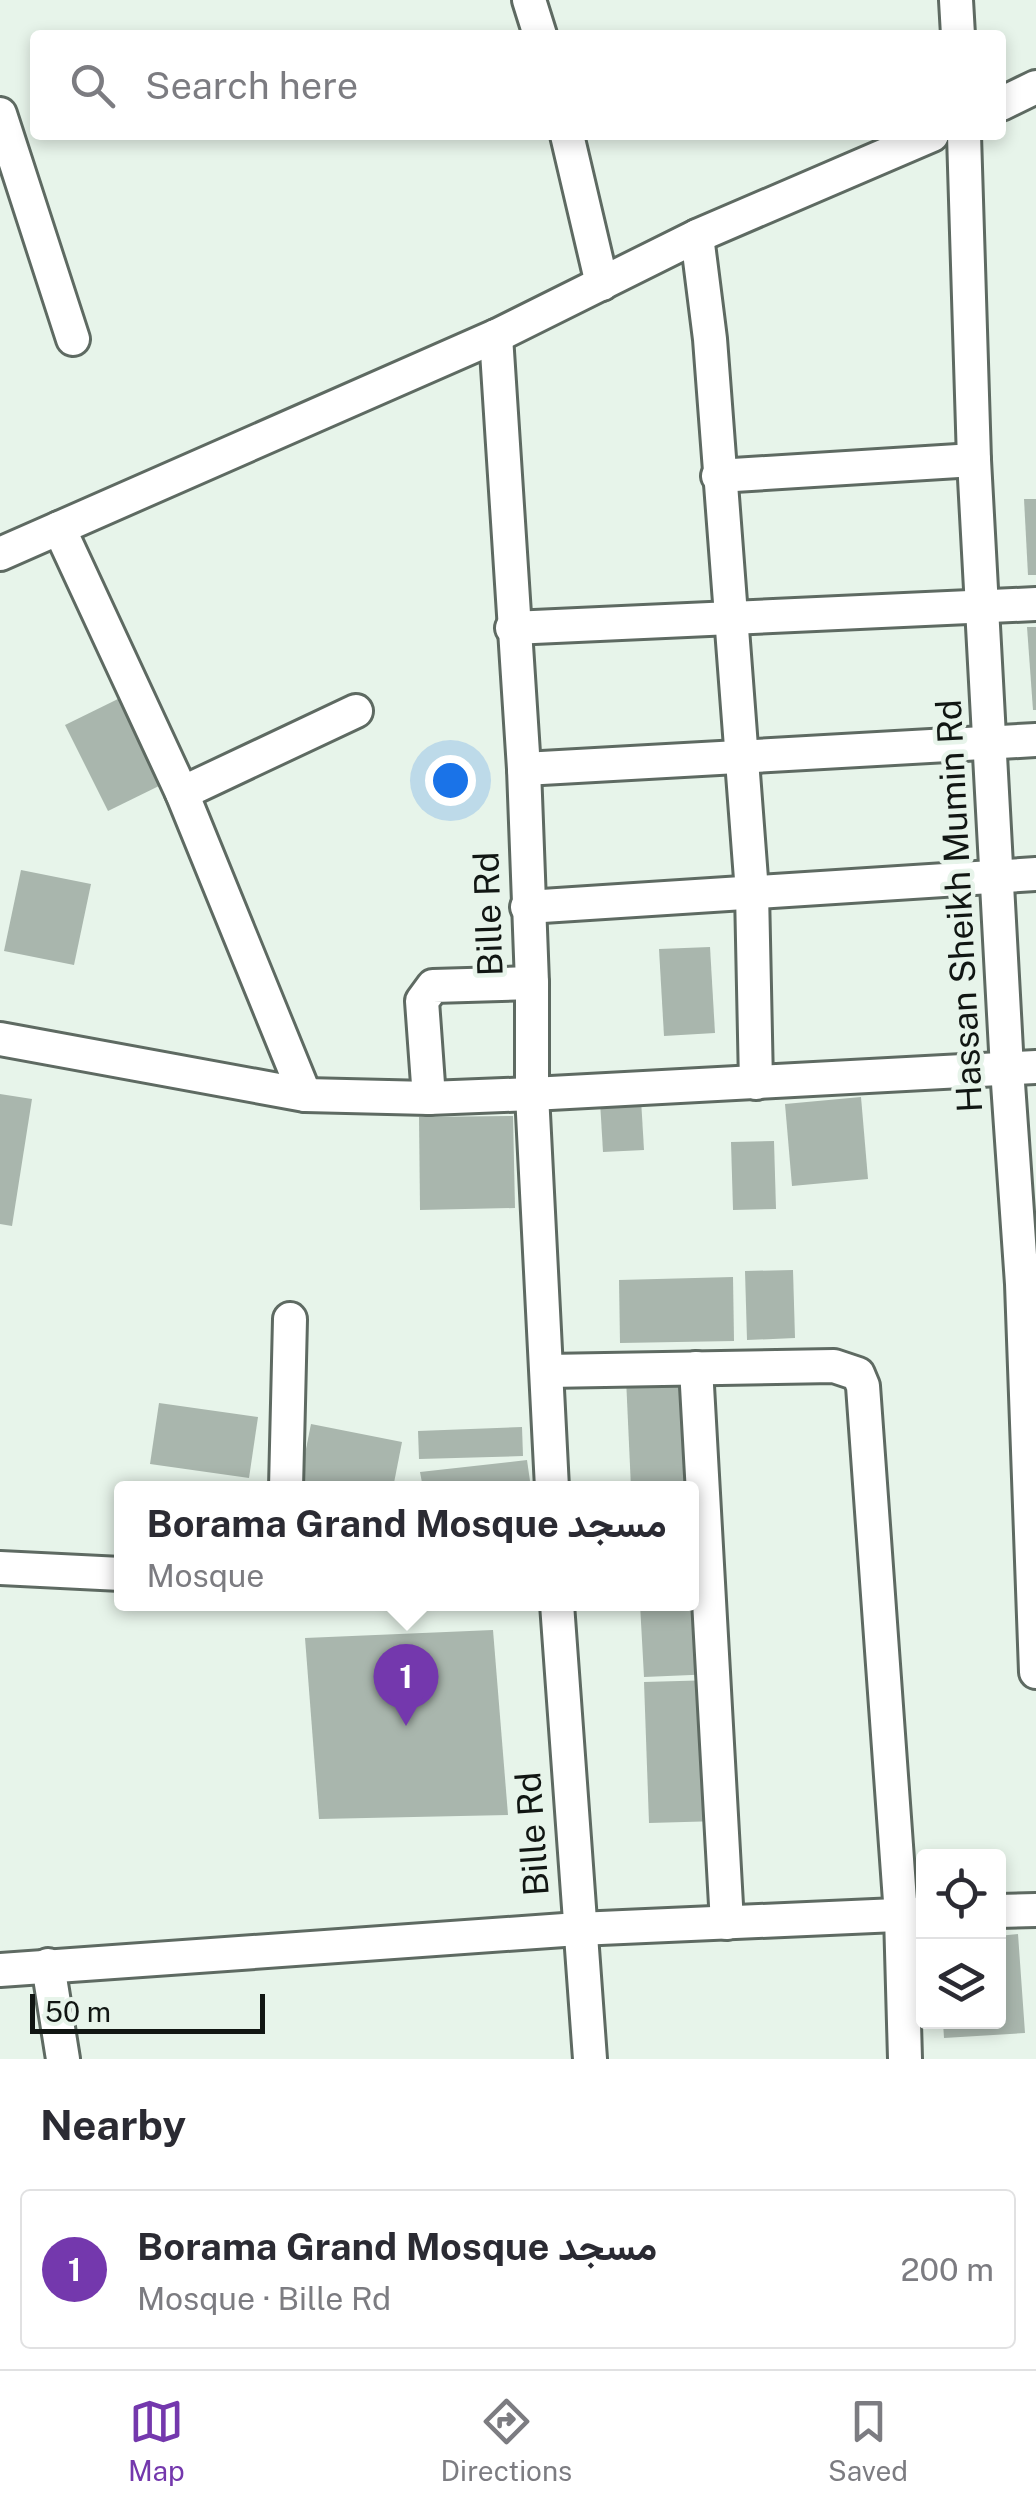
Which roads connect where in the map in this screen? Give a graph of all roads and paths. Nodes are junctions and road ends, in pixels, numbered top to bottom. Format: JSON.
{"nodes":[{"id":1,"x":530,"y":0,"type":"edge"},
{"id":2,"x":956,"y":0,"type":"edge"},
{"id":3,"x":539,"y":30,"type":"edge"},
{"id":4,"x":958,"y":30,"type":"edge"},
{"id":5,"x":1036,"y":87,"type":"edge"},
{"id":6,"x":1006,"y":102,"type":"edge"},
{"id":7,"x":0,"y":114,"type":"edge"},
{"id":8,"x":568,"y":140,"type":"edge"},
{"id":9,"x":920,"y":140,"type":"edge"},
{"id":10,"x":964,"y":140,"type":"edge"},
{"id":11,"x":696,"y":236,"type":"junction"},
{"id":12,"x":602,"y":284,"type":"junction"},
{"id":13,"x":496,"y":336,"type":"junction"},
{"id":14,"x":73,"y":338,"type":"dead end"},
{"id":15,"x":974,"y":460,"type":"junction"},
{"id":16,"x":718,"y":476,"type":"junction"},
{"id":17,"x":58,"y":528,"type":"junction"},
{"id":18,"x":0,"y":554,"type":"edge"},
{"id":19,"x":983,"y":604,"type":"junction"},
{"id":20,"x":1036,"y":604,"type":"edge"},
{"id":21,"x":729,"y":617,"type":"junction"},
{"id":22,"x":512,"y":628,"type":"junction"},
{"id":23,"x":356,"y":710,"type":"dead end"},
{"id":24,"x":1036,"y":740,"type":"edge"},
{"id":25,"x":990,"y":742,"type":"junction"},
{"id":26,"x":741,"y":756,"type":"junction"},
{"id":27,"x":524,"y":769,"type":"junction"},
{"id":28,"x":182,"y":793,"type":"junction"},
{"id":29,"x":1036,"y":874,"type":"edge"},
{"id":30,"x":997,"y":876,"type":"junction"},
{"id":31,"x":752,"y":892,"type":"junction"},
{"id":32,"x":527,"y":907,"type":"junction"},
{"id":33,"x":532,"y":983,"type":"junction"},
{"id":34,"x":0,"y":1039,"type":"edge"},
{"id":35,"x":1021,"y":1068,"type":"edge"},
{"id":36,"x":756,"y":1082,"type":"junction"},
{"id":37,"x":532,"y":1094,"type":"junction"},
{"id":38,"x":305,"y":1095,"type":"junction"},
{"id":39,"x":430,"y":1098,"type":"junction"},
{"id":40,"x":1029,"y":1284,"type":"edge"},
{"id":41,"x":290,"y":1319,"type":"dead end"},
{"id":42,"x":696,"y":1368,"type":"junction"},
{"id":43,"x":547,"y":1371,"type":"junction"},
{"id":44,"x":286,"y":1481,"type":"edge"},
{"id":45,"x":552,"y":1481,"type":"edge"},
{"id":46,"x":1033,"y":1486,"type":"edge"},
{"id":47,"x":0,"y":1568,"type":"edge"},
{"id":48,"x":114,"y":1574,"type":"edge"},
{"id":49,"x":548,"y":1611,"type":"edge"},
{"id":50,"x":1036,"y":1672,"type":"edge"},
{"id":51,"x":1036,"y":1910,"type":"edge"},
{"id":52,"x":1006,"y":1912,"type":"edge"},
{"id":53,"x":912,"y":1915,"type":"edge"},
{"id":54,"x":727,"y":1923,"type":"junction"},
{"id":55,"x":578,"y":1929,"type":"junction"},
{"id":56,"x":48,"y":1966,"type":"junction"},
{"id":57,"x":0,"y":1970,"type":"edge"},
{"id":58,"x":63,"y":2059,"type":"edge"},
{"id":59,"x":590,"y":2059,"type":"edge"},
{"id":60,"x":905,"y":2059,"type":"edge"}],
"edges":[{"from":1,"to":3,"type":"street"},
{"from":2,"to":4,"type":"street"},
{"from":5,"to":6,"type":"street"},
{"from":7,"to":14,"type":"street"},
{"from":8,"to":12,"type":"street"},
{"from":9,"to":11,"type":"street"},
{"from":10,"to":15,"type":"street","name":"Hassan Sheikh Mumin Rd"},
{"from":11,"to":12,"type":"street"},
{"from":11,"to":16,"type":"street"},
{"from":12,"to":13,"type":"street"},
{"from":13,"to":17,"type":"street"},
{"from":13,"to":22,"type":"street","name":"Bille Rd"},
{"from":15,"to":16,"type":"street"},
{"from":15,"to":19,"type":"street","name":"Hassan Sheikh Mumin Rd"},
{"from":16,"to":21,"type":"street"},
{"from":17,"to":18,"type":"street"},
{"from":17,"to":28,"type":"street"},
{"from":19,"to":20,"type":"street"},
{"from":19,"to":21,"type":"street"},
{"from":19,"to":25,"type":"street","name":"Hassan Sheikh Mumin Rd"},
{"from":21,"to":22,"type":"street"},
{"from":21,"to":26,"type":"street"},
{"from":22,"to":27,"type":"street","name":"Bille Rd"},
{"from":23,"to":28,"type":"street"},
{"from":24,"to":25,"type":"street"},
{"from":25,"to":26,"type":"street"},
{"from":25,"to":30,"type":"street","name":"Hassan Sheikh Mumin Rd"},
{"from":26,"to":27,"type":"street"},
{"from":26,"to":31,"type":"street"},
{"from":27,"to":32,"type":"street","name":"Bille Rd"},
{"from":28,"to":38,"type":"street"},
{"from":29,"to":30,"type":"street"},
{"from":30,"to":31,"type":"street"},
{"from":30,"to":35,"type":"street","name":"Hassan Sheikh Mumin Rd"},
{"from":31,"to":32,"type":"street"},
{"from":31,"to":36,"type":"street"},
{"from":32,"to":33,"type":"street","name":"Bille Rd"},
{"from":33,"to":37,"type":"street","name":"Bille Rd"},
{"from":33,"to":39,"type":"street"},
{"from":34,"to":38,"type":"street"},
{"from":35,"to":36,"type":"street"},
{"from":35,"to":40,"type":"street","name":"Hassan Sheikh Mumin Rd"},
{"from":36,"to":37,"type":"street"},
{"from":37,"to":39,"type":"street"},
{"from":37,"to":43,"type":"street","name":"Bille Rd"},
{"from":38,"to":39,"type":"street"},
{"from":40,"to":46,"type":"street","name":"Hassan Sheikh Mumin Rd"},
{"from":41,"to":44,"type":"street"},
{"from":42,"to":43,"type":"street"},
{"from":42,"to":53,"type":"street"},
{"from":42,"to":54,"type":"street"},
{"from":43,"to":45,"type":"street","name":"Bille Rd"},
{"from":46,"to":50,"type":"street","name":"Hassan Sheikh Mumin Rd"},
{"from":47,"to":48,"type":"street"},
{"from":49,"to":55,"type":"street","name":"Bille Rd"},
{"from":51,"to":52,"type":"street"},
{"from":53,"to":54,"type":"street"},
{"from":53,"to":60,"type":"street"},
{"from":54,"to":55,"type":"street"},
{"from":55,"to":56,"type":"street"},
{"from":55,"to":59,"type":"street","name":"Bille Rd"},
{"from":56,"to":57,"type":"street"},
{"from":56,"to":58,"type":"street"}]}
